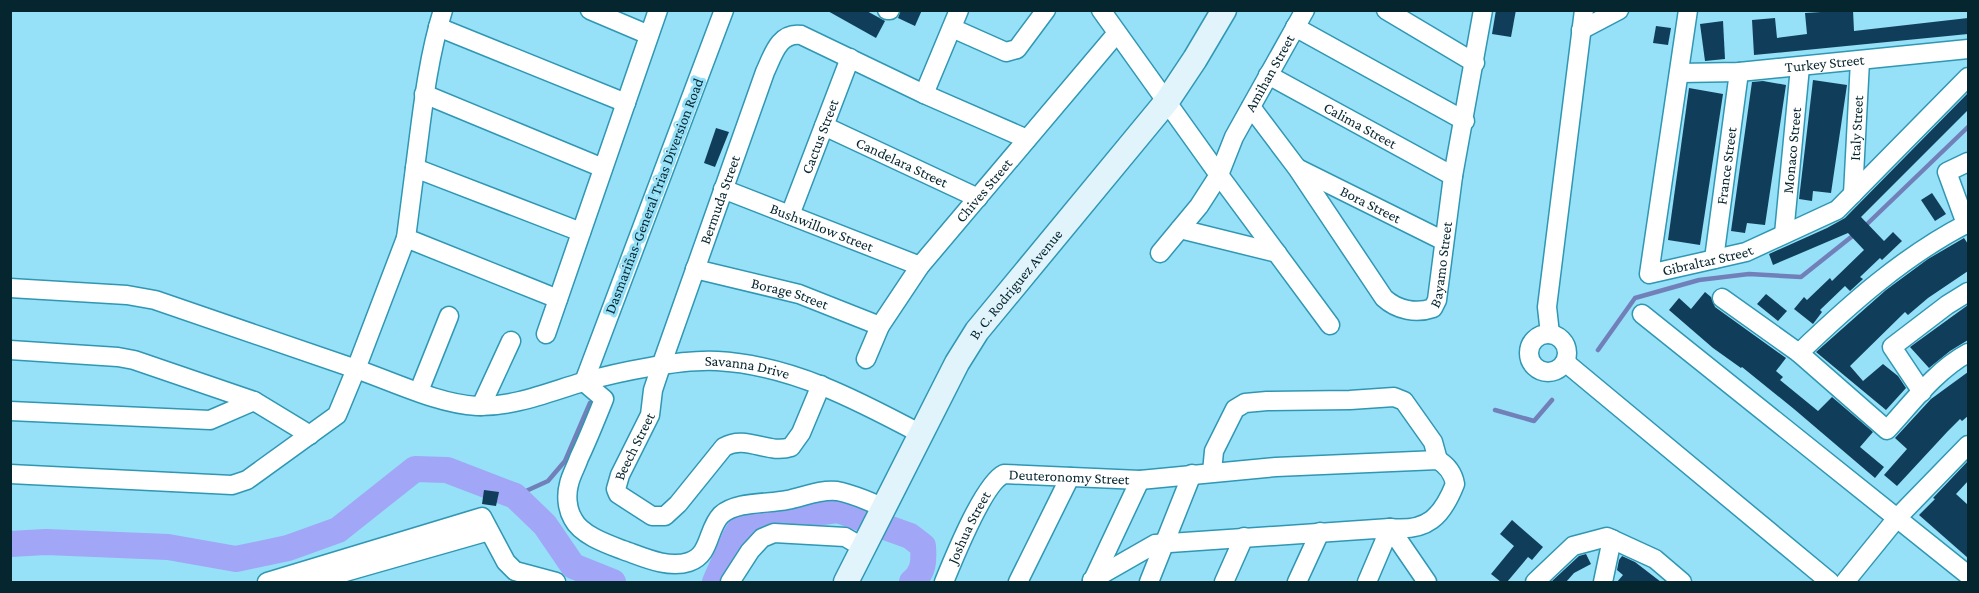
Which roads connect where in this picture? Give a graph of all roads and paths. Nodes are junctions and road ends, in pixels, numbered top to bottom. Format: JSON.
{"nodes":[{"id":1,"x":590,"y":10,"type":"edge"},
{"id":2,"x":658,"y":10,"type":"edge"},
{"id":3,"x":724,"y":10,"type":"edge"},
{"id":4,"x":959,"y":10,"type":"edge"},
{"id":5,"x":1046,"y":10,"type":"edge"},
{"id":6,"x":1101,"y":10,"type":"edge"},
{"id":7,"x":1224,"y":10,"type":"edge"},
{"id":8,"x":1305,"y":10,"type":"edge"},
{"id":9,"x":1386,"y":10,"type":"edge"},
{"id":10,"x":1483,"y":10,"type":"edge"},
{"id":11,"x":1584,"y":10,"type":"edge"},
{"id":12,"x":1619,"y":10,"type":"edge"},
{"id":13,"x":1688,"y":11,"type":"edge"},
{"id":14,"x":441,"y":19,"type":"edge"},
{"id":15,"x":1295,"y":27,"type":"junction"},
{"id":16,"x":952,"y":28,"type":"junction"},
{"id":17,"x":1581,"y":30,"type":"junction"},
{"id":18,"x":1117,"y":33,"type":"junction"},
{"id":19,"x":650,"y":35,"type":"junction"},
{"id":20,"x":1968,"y":49,"type":"edge"},
{"id":21,"x":850,"y":58,"type":"junction"},
{"id":22,"x":1860,"y":61,"type":"junction"},
{"id":23,"x":1475,"y":63,"type":"junction"},
{"id":24,"x":1800,"y":67,"type":"junction"},
{"id":25,"x":1739,"y":72,"type":"junction"},
{"id":26,"x":1679,"y":73,"type":"junction"},
{"id":27,"x":1268,"y":75,"type":"junction"},
{"id":28,"x":1968,"y":77,"type":"edge"},
{"id":29,"x":424,"y":94,"type":"junction"},
{"id":30,"x":924,"y":94,"type":"junction"},
{"id":31,"x":1167,"y":101,"type":"junction"},
{"id":32,"x":626,"y":103,"type":"junction"},
{"id":33,"x":1251,"y":107,"type":"junction"},
{"id":34,"x":1465,"y":121,"type":"junction"},
{"id":35,"x":824,"y":126,"type":"junction"},
{"id":36,"x":1028,"y":139,"type":"junction"},
{"id":37,"x":1968,"y":162,"type":"edge"},
{"id":38,"x":415,"y":168,"type":"junction"},
{"id":39,"x":603,"y":168,"type":"junction"},
{"id":40,"x":1297,"y":168,"type":"junction"},
{"id":41,"x":1219,"y":175,"type":"junction"},
{"id":42,"x":1453,"y":176,"type":"junction"},
{"id":43,"x":723,"y":189,"type":"junction"},
{"id":44,"x":1853,"y":194,"type":"junction"},
{"id":45,"x":978,"y":198,"type":"junction"},
{"id":46,"x":790,"y":215,"type":"junction"},
{"id":47,"x":1967,"y":224,"type":"edge"},
{"id":48,"x":1180,"y":229,"type":"junction"},
{"id":49,"x":581,"y":232,"type":"junction"},
{"id":50,"x":1784,"y":234,"type":"junction"},
{"id":51,"x":406,"y":238,"type":"junction"},
{"id":52,"x":1443,"y":241,"type":"junction"},
{"id":53,"x":1160,"y":253,"type":"dead end"},
{"id":54,"x":1277,"y":253,"type":"junction"},
{"id":55,"x":1714,"y":259,"type":"junction"},
{"id":56,"x":921,"y":266,"type":"junction"},
{"id":57,"x":694,"y":268,"type":"junction"},
{"id":58,"x":10,"y":288,"type":"edge"},
{"id":59,"x":1968,"y":292,"type":"edge"},
{"id":60,"x":1722,"y":298,"type":"dead end"},
{"id":61,"x":558,"y":299,"type":"junction"},
{"id":62,"x":1642,"y":314,"type":"dead end"},
{"id":63,"x":449,"y":316,"type":"dead end"},
{"id":64,"x":1330,"y":325,"type":"dead end"},
{"id":65,"x":880,"y":327,"type":"junction"},
{"id":66,"x":546,"y":334,"type":"dead end"},
{"id":67,"x":1550,"y":334,"type":"junction"},
{"id":68,"x":511,"y":341,"type":"dead end"},
{"id":69,"x":10,"y":350,"type":"edge"},
{"id":70,"x":1799,"y":353,"type":"junction"},
{"id":71,"x":1968,"y":353,"type":"edge"},
{"id":72,"x":866,"y":359,"type":"dead end"},
{"id":73,"x":1565,"y":362,"type":"junction"},
{"id":74,"x":661,"y":366,"type":"junction"},
{"id":75,"x":356,"y":369,"type":"junction"},
{"id":76,"x":584,"y":382,"type":"junction"},
{"id":77,"x":821,"y":385,"type":"junction"},
{"id":78,"x":419,"y":391,"type":"junction"},
{"id":79,"x":1922,"y":392,"type":"junction"},
{"id":80,"x":254,"y":401,"type":"junction"},
{"id":81,"x":481,"y":406,"type":"junction"},
{"id":82,"x":10,"y":411,"type":"edge"},
{"id":83,"x":921,"y":434,"type":"junction"},
{"id":84,"x":310,"y":435,"type":"junction"},
{"id":85,"x":1968,"y":446,"type":"edge"},
{"id":86,"x":1438,"y":460,"type":"junction"},
{"id":87,"x":1212,"y":472,"type":"junction"},
{"id":88,"x":10,"y":474,"type":"edge"},
{"id":89,"x":1192,"y":474,"type":"junction"},
{"id":90,"x":1000,"y":476,"type":"joint"},
{"id":91,"x":1070,"y":477,"type":"junction"},
{"id":92,"x":1140,"y":480,"type":"junction"},
{"id":93,"x":883,"y":510,"type":"junction"},
{"id":94,"x":1897,"y":518,"type":"junction"},
{"id":95,"x":485,"y":524,"type":"junction"},
{"id":96,"x":1390,"y":528,"type":"junction"},
{"id":97,"x":1320,"y":532,"type":"junction"},
{"id":98,"x":1244,"y":537,"type":"junction"},
{"id":99,"x":1612,"y":539,"type":"junction"},
{"id":100,"x":1167,"y":542,"type":"junction"},
{"id":101,"x":865,"y":547,"type":"junction"},
{"id":102,"x":1968,"y":575,"type":"edge"},
{"id":103,"x":1092,"y":581,"type":"edge"},
{"id":104,"x":267,"y":582,"type":"edge"},
{"id":105,"x":310,"y":582,"type":"edge"},
{"id":106,"x":556,"y":582,"type":"edge"},
{"id":107,"x":730,"y":582,"type":"edge"},
{"id":108,"x":846,"y":582,"type":"edge"},
{"id":109,"x":944,"y":582,"type":"edge"},
{"id":110,"x":1018,"y":582,"type":"edge"},
{"id":111,"x":1149,"y":582,"type":"edge"},
{"id":112,"x":1224,"y":582,"type":"edge"},
{"id":113,"x":1297,"y":582,"type":"edge"},
{"id":114,"x":1367,"y":582,"type":"edge"},
{"id":115,"x":1427,"y":582,"type":"edge"},
{"id":116,"x":1535,"y":582,"type":"edge"},
{"id":117,"x":1603,"y":582,"type":"edge"},
{"id":118,"x":1682,"y":582,"type":"edge"},
{"id":119,"x":1830,"y":582,"type":"edge"},
{"id":120,"x":1845,"y":582,"type":"edge"}],
"edges":[{"from":1,"to":19,"type":"street"},
{"from":2,"to":19,"type":"street"},
{"from":3,"to":76,"type":"street","name":"Dasmariñas-General Trias Diversion Road"},
{"from":4,"to":16,"type":"street"},
{"from":5,"to":16,"type":"street"},
{"from":6,"to":18,"type":"street"},
{"from":7,"to":31,"type":"street","name":"B. C. Rodriguez Avenue"},
{"from":8,"to":15,"type":"street","name":"Amihan Street"},
{"from":9,"to":23,"type":"street"},
{"from":10,"to":23,"type":"street","name":"Bayamo Street"},
{"from":11,"to":17,"type":"street"},
{"from":12,"to":17,"type":"street"},
{"from":13,"to":26,"type":"street","name":"Gibraltar Street"},
{"from":14,"to":29,"type":"street"},
{"from":14,"to":32,"type":"street"},
{"from":15,"to":27,"type":"street","name":"Amihan Street"},
{"from":15,"to":34,"type":"street"},
{"from":16,"to":30,"type":"street"},
{"from":17,"to":67,"type":"street"},
{"from":18,"to":31,"type":"street"},
{"from":18,"to":36,"type":"street","name":"Chives Street"},
{"from":19,"to":32,"type":"street"},
{"from":20,"to":22,"type":"street","name":"Turkey Street"},
{"from":21,"to":30,"type":"street"},
{"from":21,"to":35,"type":"street","name":"Cactus Street"},
{"from":21,"to":43,"type":"street","name":"Bermuda Street"},
{"from":22,"to":24,"type":"street","name":"Turkey Street"},
{"from":22,"to":44,"type":"street","name":"Italy Street"},
{"from":23,"to":34,"type":"street","name":"Bayamo Street"},
{"from":24,"to":25,"type":"street","name":"Turkey Street"},
{"from":24,"to":50,"type":"street","name":"Monaco Street"},
{"from":25,"to":26,"type":"street","name":"Turkey Street"},
{"from":25,"to":55,"type":"street","name":"France Street"},
{"from":26,"to":55,"type":"street","name":"Gibraltar Street"},
{"from":27,"to":33,"type":"street","name":"Amihan Street"},
{"from":27,"to":42,"type":"street","name":"Calima Street"},
{"from":28,"to":44,"type":"street","name":"Gibraltar Street"},
{"from":29,"to":38,"type":"street"},
{"from":29,"to":39,"type":"street"},
{"from":30,"to":36,"type":"street"},
{"from":31,"to":41,"type":"street"},
{"from":31,"to":83,"type":"street","name":"B. C. Rodriguez Avenue"},
{"from":32,"to":39,"type":"street"},
{"from":33,"to":40,"type":"street","name":"Bayamo Street"},
{"from":33,"to":41,"type":"street","name":"Amihan Street"},
{"from":34,"to":42,"type":"street","name":"Bayamo Street"},
{"from":35,"to":45,"type":"street","name":"Candelara Street"},
{"from":35,"to":46,"type":"street","name":"Cactus Street"},
{"from":36,"to":45,"type":"street","name":"Chives Street"},
{"from":37,"to":47,"type":"street"},
{"from":38,"to":49,"type":"street"},
{"from":38,"to":51,"type":"street"},
{"from":39,"to":49,"type":"street"},
{"from":40,"to":52,"type":"street","name":"Bora Street"},
{"from":40,"to":52,"type":"street","name":"Bayamo Street"},
{"from":41,"to":48,"type":"street","name":"Amihan Street"},
{"from":41,"to":54,"type":"street"},
{"from":42,"to":52,"type":"street","name":"Bayamo Street"},
{"from":43,"to":46,"type":"street","name":"Bushwillow Street"},
{"from":43,"to":57,"type":"street","name":"Bermuda Street"},
{"from":44,"to":50,"type":"street","name":"Gibraltar Street"},
{"from":45,"to":56,"type":"street","name":"Chives Street"},
{"from":46,"to":56,"type":"street","name":"Bushwillow Street"},
{"from":47,"to":70,"type":"street"},
{"from":48,"to":53,"type":"street","name":"Amihan Street"},
{"from":48,"to":54,"type":"street"},
{"from":49,"to":61,"type":"street"},
{"from":50,"to":55,"type":"street","name":"Gibraltar Street"},
{"from":51,"to":61,"type":"street"},
{"from":51,"to":75,"type":"street"},
{"from":54,"to":64,"type":"street"},
{"from":56,"to":65,"type":"street","name":"Chives Street"},
{"from":57,"to":65,"type":"street","name":"Borage Street"},
{"from":57,"to":74,"type":"street","name":"Bermuda Street"},
{"from":58,"to":75,"type":"street","name":"Savanna Drive"},
{"from":59,"to":79,"type":"street"},
{"from":60,"to":70,"type":"street"},
{"from":61,"to":66,"type":"street"},
{"from":62,"to":94,"type":"street"},
{"from":63,"to":78,"type":"street"},
{"from":65,"to":72,"type":"street","name":"Chives Street"},
{"from":67,"to":73,"type":"street"},
{"from":67,"to":73,"type":"street"},
{"from":68,"to":81,"type":"street"},
{"from":69,"to":80,"type":"street"},
{"from":70,"to":79,"type":"street"},
{"from":71,"to":79,"type":"street"},
{"from":73,"to":119,"type":"street"},
{"from":74,"to":76,"type":"street","name":"Savanna Drive"},
{"from":74,"to":77,"type":"street","name":"Savanna Drive"},
{"from":74,"to":77,"type":"street","name":"Beech Street"},
{"from":75,"to":78,"type":"street","name":"Savanna Drive"},
{"from":75,"to":84,"type":"street"},
{"from":76,"to":81,"type":"street","name":"Savanna Drive"},
{"from":76,"to":93,"type":"street"},
{"from":77,"to":83,"type":"street","name":"Savanna Drive"},
{"from":78,"to":81,"type":"street","name":"Savanna Drive"},
{"from":80,"to":82,"type":"street"},
{"from":80,"to":84,"type":"street"},
{"from":83,"to":93,"type":"street","name":"B. C. Rodriguez Avenue"},
{"from":84,"to":88,"type":"street"},
{"from":85,"to":94,"type":"street"},
{"from":86,"to":87,"type":"street","name":"Deuteronomy Street"},
{"from":86,"to":87,"type":"street"},
{"from":86,"to":96,"type":"street"},
{"from":87,"to":89,"type":"street","name":"Deuteronomy Street"},
{"from":89,"to":92,"type":"street","name":"Deuteronomy Street"},
{"from":89,"to":100,"type":"street"},
{"from":90,"to":91,"type":"street","name":"Deuteronomy Street"},
{"from":90,"to":109,"type":"street","name":"Joshua Street"},
{"from":91,"to":92,"type":"street","name":"Deuteronomy Street"},
{"from":91,"to":110,"type":"street"},
{"from":92,"to":103,"type":"street"},
{"from":93,"to":101,"type":"street","name":"B. C. Rodriguez Avenue"},
{"from":94,"to":102,"type":"street"},
{"from":94,"to":120,"type":"street"},
{"from":95,"to":104,"type":"street"},
{"from":95,"to":105,"type":"street"},
{"from":95,"to":106,"type":"street"},
{"from":96,"to":97,"type":"street"},
{"from":96,"to":114,"type":"street"},
{"from":96,"to":115,"type":"street"},
{"from":97,"to":98,"type":"street"},
{"from":97,"to":113,"type":"street"},
{"from":98,"to":100,"type":"street"},
{"from":98,"to":112,"type":"street"},
{"from":99,"to":116,"type":"street"},
{"from":99,"to":117,"type":"street"},
{"from":99,"to":118,"type":"street"},
{"from":100,"to":103,"type":"street"},
{"from":100,"to":111,"type":"street"},
{"from":101,"to":107,"type":"street"},
{"from":101,"to":108,"type":"street","name":"B. C. Rodriguez Avenue"}]}
